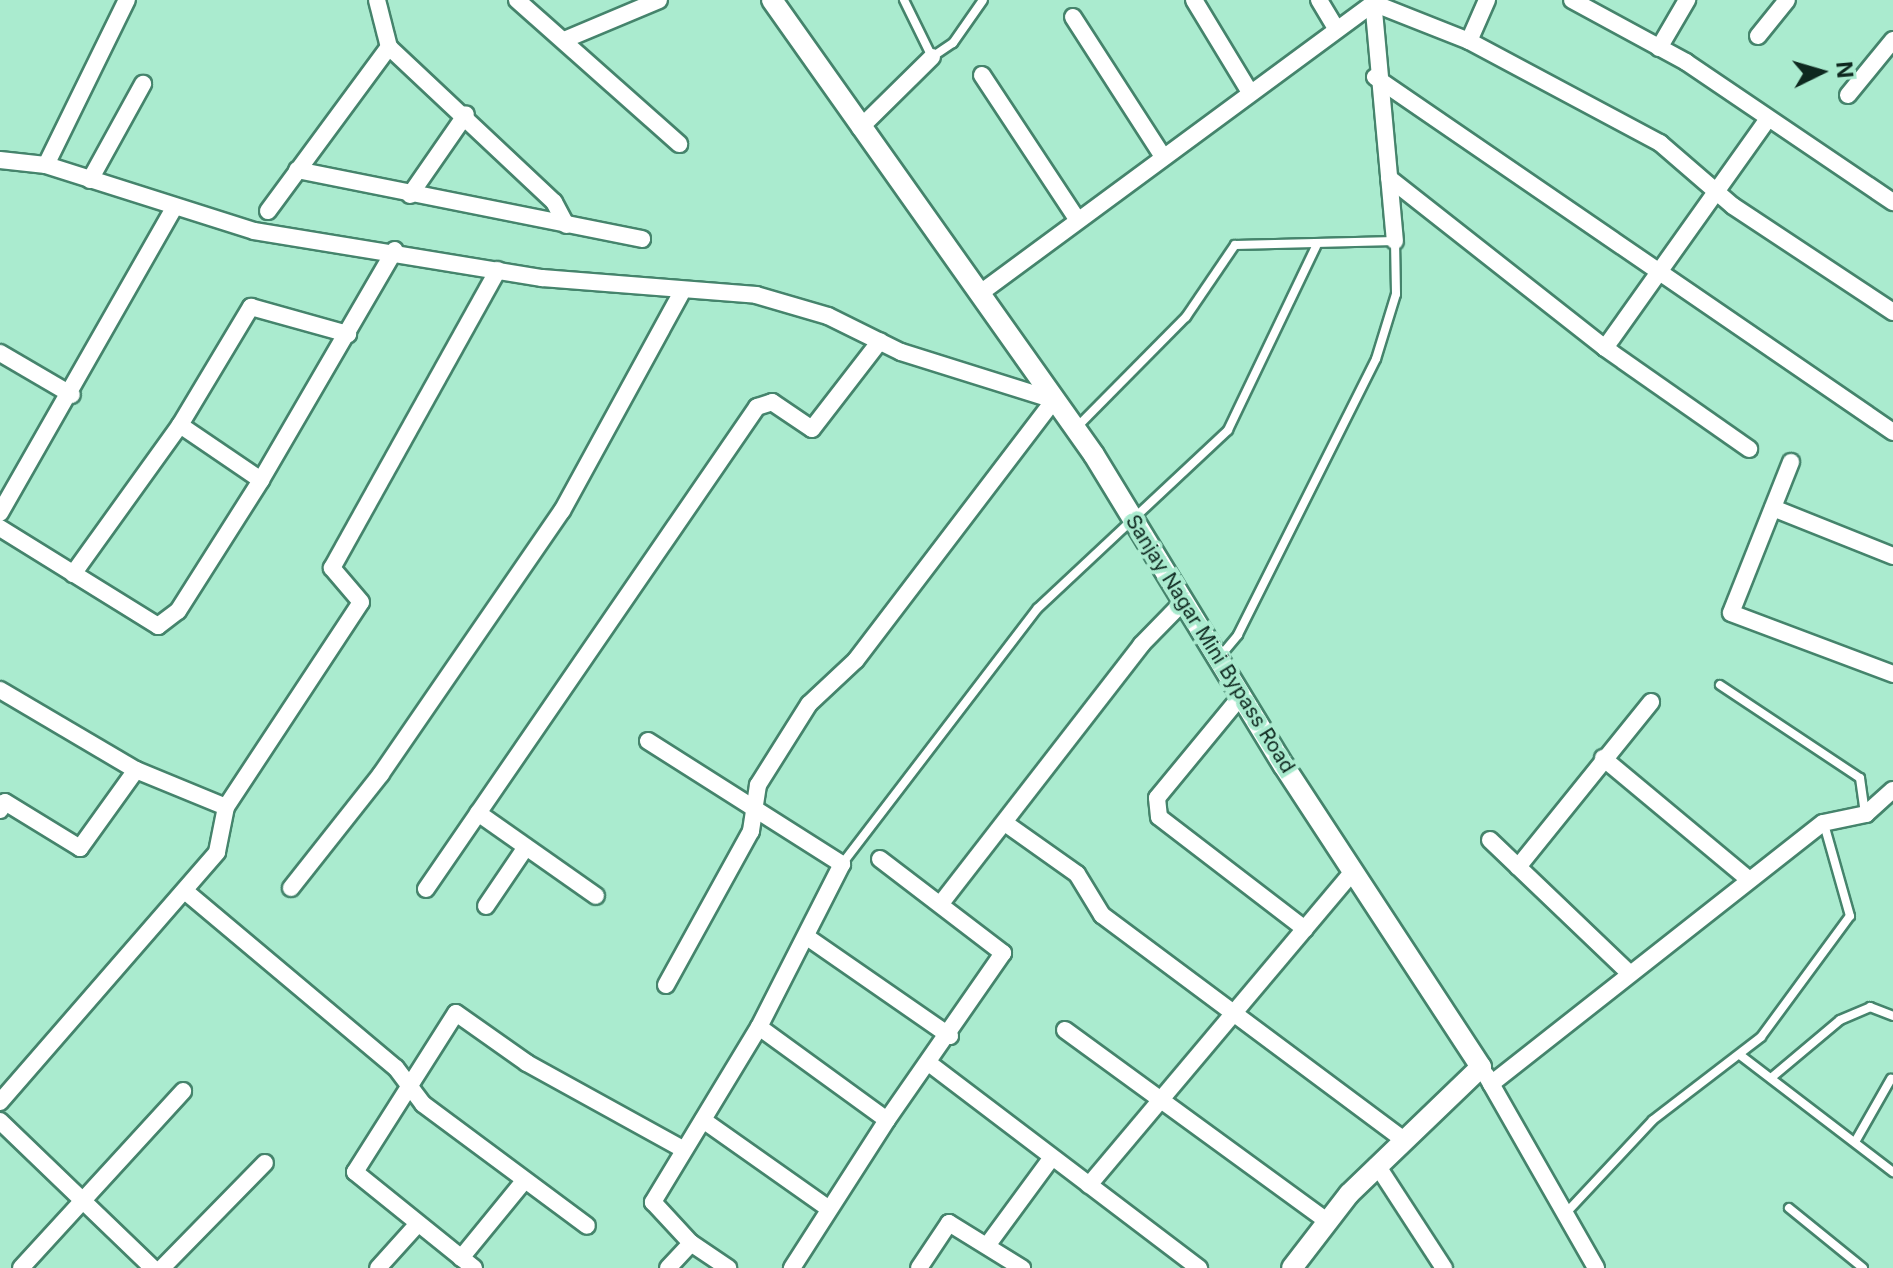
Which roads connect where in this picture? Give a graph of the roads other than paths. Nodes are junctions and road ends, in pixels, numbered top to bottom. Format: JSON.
{"nodes":[{"id":1,"x":127,"y":0,"type":"edge"},
{"id":2,"x":377,"y":0,"type":"edge"},
{"id":3,"x":517,"y":0,"type":"edge"},
{"id":4,"x":659,"y":0,"type":"edge"},
{"id":5,"x":772,"y":0,"type":"edge"},
{"id":6,"x":904,"y":0,"type":"edge"},
{"id":7,"x":983,"y":0,"type":"edge"},
{"id":8,"x":1194,"y":0,"type":"edge"},
{"id":9,"x":1319,"y":0,"type":"edge"},
{"id":10,"x":1487,"y":0,"type":"edge"},
{"id":11,"x":1572,"y":0,"type":"edge"},
{"id":12,"x":1687,"y":0,"type":"edge"},
{"id":13,"x":1787,"y":0,"type":"edge"},
{"id":14,"x":1373,"y":1,"type":"edge"},
{"id":15,"x":1073,"y":17,"type":"dead end"},
{"id":16,"x":1334,"y":25,"type":"junction"},
{"id":17,"x":1758,"y":36,"type":"dead end"},
{"id":18,"x":564,"y":40,"type":"junction"},
{"id":19,"x":1893,"y":40,"type":"edge"},
{"id":20,"x":1469,"y":41,"type":"junction"},
{"id":21,"x":389,"y":47,"type":"junction"},
{"id":22,"x":1659,"y":48,"type":"junction"},
{"id":23,"x":932,"y":57,"type":"junction"},
{"id":24,"x":982,"y":75,"type":"dead end"},
{"id":25,"x":1375,"y":77,"type":"junction"},
{"id":26,"x":143,"y":84,"type":"dead end"},
{"id":27,"x":1248,"y":89,"type":"junction"},
{"id":28,"x":1848,"y":95,"type":"dead end"},
{"id":29,"x":466,"y":114,"type":"junction"},
{"id":30,"x":1767,"y":120,"type":"junction"},
{"id":31,"x":860,"y":128,"type":"junction"},
{"id":32,"x":679,"y":144,"type":"dead end"},
{"id":33,"x":1162,"y":155,"type":"junction"},
{"id":34,"x":0,"y":160,"type":"edge"},
{"id":35,"x":46,"y":165,"type":"junction"},
{"id":36,"x":297,"y":170,"type":"junction"},
{"id":37,"x":1389,"y":178,"type":"junction"},
{"id":38,"x":90,"y":180,"type":"junction"},
{"id":39,"x":1715,"y":190,"type":"junction"},
{"id":40,"x":410,"y":195,"type":"junction"},
{"id":41,"x":1893,"y":202,"type":"edge"},
{"id":42,"x":173,"y":210,"type":"junction"},
{"id":43,"x":268,"y":211,"type":"dead end"},
{"id":44,"x":1077,"y":219,"type":"junction"},
{"id":45,"x":566,"y":225,"type":"junction"},
{"id":46,"x":642,"y":239,"type":"dead end"},
{"id":47,"x":1395,"y":241,"type":"junction"},
{"id":48,"x":1316,"y":246,"type":"junction"},
{"id":49,"x":395,"y":250,"type":"junction"},
{"id":50,"x":498,"y":270,"type":"junction"},
{"id":51,"x":1661,"y":270,"type":"junction"},
{"id":52,"x":681,"y":294,"type":"junction"},
{"id":53,"x":979,"y":294,"type":"junction"},
{"id":54,"x":1893,"y":312,"type":"edge"},
{"id":55,"x":348,"y":334,"type":"junction"},
{"id":56,"x":880,"y":341,"type":"junction"},
{"id":57,"x":1605,"y":348,"type":"junction"},
{"id":58,"x":0,"y":353,"type":"edge"},
{"id":59,"x":72,"y":395,"type":"junction"},
{"id":60,"x":1054,"y":400,"type":"junction"},
{"id":61,"x":180,"y":425,"type":"junction"},
{"id":62,"x":1075,"y":429,"type":"junction"},
{"id":63,"x":1893,"y":432,"type":"edge"},
{"id":64,"x":1749,"y":449,"type":"dead end"},
{"id":65,"x":1791,"y":462,"type":"dead end"},
{"id":66,"x":261,"y":480,"type":"junction"},
{"id":67,"x":1773,"y":508,"type":"junction"},
{"id":68,"x":0,"y":513,"type":"edge"},
{"id":69,"x":1132,"y":517,"type":"junction"},
{"id":70,"x":0,"y":528,"type":"edge"},
{"id":71,"x":1893,"y":556,"type":"edge"},
{"id":72,"x":73,"y":574,"type":"junction"},
{"id":73,"x":1183,"y":602,"type":"junction"},
{"id":74,"x":1218,"y":659,"type":"junction"},
{"id":75,"x":1893,"y":674,"type":"edge"},
{"id":76,"x":1720,"y":685,"type":"dead end"},
{"id":77,"x":0,"y":690,"type":"edge"},
{"id":78,"x":1241,"y":696,"type":"junction"},
{"id":79,"x":1651,"y":702,"type":"dead end"},
{"id":80,"x":648,"y":741,"type":"dead end"},
{"id":81,"x":1603,"y":758,"type":"junction"},
{"id":82,"x":136,"y":770,"type":"junction"},
{"id":83,"x":1893,"y":790,"type":"edge"},
{"id":84,"x":2,"y":804,"type":"edge"},
{"id":85,"x":226,"y":807,"type":"junction"},
{"id":86,"x":754,"y":809,"type":"junction"},
{"id":87,"x":478,"y":813,"type":"junction"},
{"id":88,"x":1866,"y":814,"type":"junction"},
{"id":89,"x":1005,"y":823,"type":"junction"},
{"id":90,"x":1823,"y":823,"type":"junction"},
{"id":91,"x":1490,"y":840,"type":"dead end"},
{"id":92,"x":526,"y":847,"type":"junction"},
{"id":93,"x":880,"y":859,"type":"dead end"},
{"id":94,"x":842,"y":864,"type":"junction"},
{"id":95,"x":1518,"y":867,"type":"junction"},
{"id":96,"x":1353,"y":871,"type":"junction"},
{"id":97,"x":1748,"y":879,"type":"junction"},
{"id":98,"x":291,"y":888,"type":"dead end"},
{"id":99,"x":426,"y":889,"type":"dead end"},
{"id":100,"x":185,"y":891,"type":"junction"},
{"id":101,"x":596,"y":896,"type":"dead end"},
{"id":102,"x":942,"y":902,"type":"junction"},
{"id":103,"x":486,"y":906,"type":"dead end"},
{"id":104,"x":1305,"y":929,"type":"junction"},
{"id":105,"x":807,"y":937,"type":"junction"},
{"id":106,"x":1628,"y":972,"type":"junction"},
{"id":107,"x":666,"y":985,"type":"dead end"},
{"id":108,"x":1233,"y":1015,"type":"junction"},
{"id":109,"x":1893,"y":1016,"type":"edge"},
{"id":110,"x":759,"y":1027,"type":"junction"},
{"id":111,"x":1065,"y":1030,"type":"dead end"},
{"id":112,"x":950,"y":1036,"type":"junction"},
{"id":113,"x":1740,"y":1055,"type":"junction"},
{"id":114,"x":930,"y":1064,"type":"junction"},
{"id":115,"x":1486,"y":1075,"type":"junction"},
{"id":116,"x":1771,"y":1078,"type":"junction"},
{"id":117,"x":1891,"y":1079,"type":"edge"},
{"id":118,"x":410,"y":1084,"type":"junction"},
{"id":119,"x":183,"y":1091,"type":"dead end"},
{"id":120,"x":1163,"y":1100,"type":"junction"},
{"id":121,"x":0,"y":1102,"type":"edge"},
{"id":122,"x":703,"y":1120,"type":"junction"},
{"id":123,"x":887,"y":1120,"type":"junction"},
{"id":124,"x":0,"y":1121,"type":"edge"},
{"id":125,"x":1402,"y":1139,"type":"junction"},
{"id":126,"x":1855,"y":1142,"type":"junction"},
{"id":127,"x":681,"y":1148,"type":"junction"},
{"id":128,"x":1050,"y":1160,"type":"junction"},
{"id":129,"x":265,"y":1163,"type":"dead end"},
{"id":130,"x":1377,"y":1165,"type":"junction"},
{"id":131,"x":1893,"y":1172,"type":"edge"},
{"id":132,"x":524,"y":1181,"type":"junction"},
{"id":133,"x":1089,"y":1185,"type":"junction"},
{"id":134,"x":82,"y":1199,"type":"junction"},
{"id":135,"x":1789,"y":1208,"type":"dead end"},
{"id":136,"x":829,"y":1209,"type":"junction"},
{"id":137,"x":1565,"y":1214,"type":"junction"},
{"id":138,"x":1327,"y":1221,"type":"junction"},
{"id":139,"x":587,"y":1226,"type":"dead end"},
{"id":140,"x":415,"y":1227,"type":"junction"},
{"id":141,"x":691,"y":1243,"type":"junction"},
{"id":142,"x":989,"y":1243,"type":"junction"},
{"id":143,"x":467,"y":1263,"type":"edge"},
{"id":144,"x":21,"y":1268,"type":"edge"},
{"id":145,"x":153,"y":1268,"type":"edge"},
{"id":146,"x":162,"y":1268,"type":"edge"},
{"id":147,"x":378,"y":1268,"type":"edge"},
{"id":148,"x":668,"y":1268,"type":"edge"},
{"id":149,"x":728,"y":1268,"type":"edge"},
{"id":150,"x":792,"y":1268,"type":"edge"},
{"id":151,"x":919,"y":1268,"type":"edge"},
{"id":152,"x":1022,"y":1268,"type":"edge"},
{"id":153,"x":1199,"y":1268,"type":"edge"},
{"id":154,"x":1292,"y":1268,"type":"edge"},
{"id":155,"x":1444,"y":1268,"type":"edge"},
{"id":156,"x":1596,"y":1268,"type":"edge"},
{"id":157,"x":1863,"y":1268,"type":"edge"}],
"edges":[{"from":1,"to":35,"type":"street"},
{"from":2,"to":21,"type":"street"},
{"from":3,"to":18,"type":"street"},
{"from":4,"to":18,"type":"street"},
{"from":5,"to":31,"type":"street","name":"Sanjay Nagar Mini Bypass Road"},
{"from":6,"to":23,"type":"lane"},
{"from":7,"to":23,"type":"lane"},
{"from":8,"to":27,"type":"street"},
{"from":9,"to":16,"type":"street"},
{"from":10,"to":20,"type":"street"},
{"from":11,"to":22,"type":"street"},
{"from":12,"to":22,"type":"street"},
{"from":13,"to":17,"type":"street"},
{"from":14,"to":16,"type":"street"},
{"from":14,"to":20,"type":"street"},
{"from":14,"to":25,"type":"street"},
{"from":15,"to":33,"type":"street"},
{"from":16,"to":27,"type":"street"},
{"from":18,"to":32,"type":"street"},
{"from":19,"to":28,"type":"street"},
{"from":20,"to":39,"type":"street"},
{"from":21,"to":29,"type":"street"},
{"from":21,"to":36,"type":"street"},
{"from":22,"to":30,"type":"street"},
{"from":23,"to":31,"type":"street"},
{"from":24,"to":44,"type":"street"},
{"from":25,"to":37,"type":"street"},
{"from":25,"to":51,"type":"street"},
{"from":26,"to":38,"type":"street"},
{"from":27,"to":33,"type":"street"},
{"from":29,"to":40,"type":"street"},
{"from":29,"to":45,"type":"street"},
{"from":30,"to":39,"type":"street"},
{"from":30,"to":41,"type":"street"},
{"from":31,"to":53,"type":"street","name":"Sanjay Nagar Mini Bypass Road"},
{"from":33,"to":44,"type":"street"},
{"from":34,"to":35,"type":"street"},
{"from":35,"to":38,"type":"street"},
{"from":36,"to":40,"type":"street"},
{"from":36,"to":43,"type":"street"},
{"from":37,"to":47,"type":"street"},
{"from":37,"to":57,"type":"street"},
{"from":38,"to":42,"type":"street"},
{"from":39,"to":51,"type":"street"},
{"from":39,"to":54,"type":"street"},
{"from":40,"to":45,"type":"street"},
{"from":42,"to":49,"type":"street"},
{"from":42,"to":59,"type":"street"},
{"from":44,"to":53,"type":"street"},
{"from":45,"to":46,"type":"street"},
{"from":47,"to":48,"type":"lane"},
{"from":47,"to":74,"type":"lane"},
{"from":48,"to":62,"type":"lane"},
{"from":48,"to":69,"type":"lane"},
{"from":49,"to":50,"type":"street"},
{"from":49,"to":55,"type":"street"},
{"from":50,"to":52,"type":"street"},
{"from":50,"to":85,"type":"street"},
{"from":51,"to":57,"type":"street"},
{"from":51,"to":63,"type":"street"},
{"from":52,"to":56,"type":"street"},
{"from":52,"to":98,"type":"street"},
{"from":53,"to":60,"type":"street","name":"Sanjay Nagar Mini Bypass Road"},
{"from":55,"to":61,"type":"street"},
{"from":55,"to":66,"type":"street"},
{"from":56,"to":60,"type":"street"},
{"from":56,"to":87,"type":"street"},
{"from":57,"to":64,"type":"street"},
{"from":58,"to":59,"type":"street"},
{"from":59,"to":68,"type":"street"},
{"from":60,"to":62,"type":"street","name":"Sanjay Nagar Mini Bypass Road"},
{"from":60,"to":86,"type":"street"},
{"from":61,"to":66,"type":"street"},
{"from":61,"to":72,"type":"street"},
{"from":62,"to":69,"type":"street","name":"Sanjay Nagar Mini Bypass Road"},
{"from":65,"to":67,"type":"street"},
{"from":66,"to":72,"type":"street"},
{"from":67,"to":71,"type":"street"},
{"from":67,"to":75,"type":"street"},
{"from":69,"to":73,"type":"street","name":"Sanjay Nagar Mini Bypass Road"},
{"from":69,"to":94,"type":"lane"},
{"from":70,"to":72,"type":"street"},
{"from":73,"to":74,"type":"street","name":"Sanjay Nagar Mini Bypass Road"},
{"from":73,"to":89,"type":"street"},
{"from":74,"to":78,"type":"street","name":"Sanjay Nagar Mini Bypass Road"},
{"from":76,"to":88,"type":"lane"},
{"from":77,"to":82,"type":"street"},
{"from":78,"to":96,"type":"street","name":"Sanjay Nagar Mini Bypass Road"},
{"from":78,"to":104,"type":"street"},
{"from":79,"to":81,"type":"street"},
{"from":80,"to":86,"type":"street"},
{"from":81,"to":95,"type":"street"},
{"from":81,"to":97,"type":"street"},
{"from":82,"to":84,"type":"street"},
{"from":82,"to":85,"type":"street"},
{"from":83,"to":88,"type":"street"},
{"from":85,"to":100,"type":"street"},
{"from":86,"to":94,"type":"street"},
{"from":86,"to":107,"type":"street"},
{"from":87,"to":92,"type":"street"},
{"from":87,"to":99,"type":"street"},
{"from":88,"to":90,"type":"street"},
{"from":89,"to":102,"type":"street"},
{"from":89,"to":108,"type":"street"},
{"from":90,"to":97,"type":"street"},
{"from":90,"to":113,"type":"lane"},
{"from":91,"to":95,"type":"street"},
{"from":92,"to":101,"type":"street"},
{"from":92,"to":103,"type":"street"},
{"from":93,"to":102,"type":"street"},
{"from":94,"to":105,"type":"street"},
{"from":95,"to":106,"type":"street"},
{"from":96,"to":104,"type":"street"},
{"from":96,"to":115,"type":"street","name":"Sanjay Nagar Mini Bypass Road"},
{"from":97,"to":106,"type":"street"},
{"from":100,"to":118,"type":"street"},
{"from":100,"to":121,"type":"street"},
{"from":102,"to":112,"type":"street"},
{"from":104,"to":108,"type":"street"},
{"from":105,"to":110,"type":"street"},
{"from":105,"to":112,"type":"street"},
{"from":106,"to":115,"type":"street"},
{"from":108,"to":120,"type":"street"},
{"from":108,"to":125,"type":"street"},
{"from":109,"to":116,"type":"lane"},
{"from":110,"to":122,"type":"street"},
{"from":110,"to":123,"type":"street"},
{"from":111,"to":120,"type":"street"},
{"from":112,"to":114,"type":"street"},
{"from":113,"to":116,"type":"lane"},
{"from":113,"to":137,"type":"lane"},
{"from":114,"to":123,"type":"street"},
{"from":114,"to":128,"type":"street"},
{"from":115,"to":125,"type":"street"},
{"from":115,"to":137,"type":"street"},
{"from":116,"to":126,"type":"lane"},
{"from":117,"to":126,"type":"lane"},
{"from":118,"to":127,"type":"street"},
{"from":118,"to":132,"type":"street"},
{"from":118,"to":140,"type":"street"},
{"from":119,"to":134,"type":"street"},
{"from":120,"to":133,"type":"street"},
{"from":120,"to":138,"type":"street"},
{"from":122,"to":127,"type":"street"},
{"from":122,"to":136,"type":"street"},
{"from":123,"to":136,"type":"street"},
{"from":124,"to":134,"type":"street"},
{"from":125,"to":130,"type":"street"},
{"from":126,"to":131,"type":"lane"},
{"from":127,"to":141,"type":"street"},
{"from":128,"to":133,"type":"street"},
{"from":128,"to":142,"type":"street"},
{"from":129,"to":146,"type":"street"},
{"from":130,"to":138,"type":"street"},
{"from":130,"to":155,"type":"street"},
{"from":132,"to":139,"type":"street"},
{"from":132,"to":143,"type":"street"},
{"from":133,"to":153,"type":"street"},
{"from":134,"to":144,"type":"street"},
{"from":134,"to":145,"type":"street"},
{"from":135,"to":157,"type":"lane"},
{"from":136,"to":150,"type":"street"},
{"from":137,"to":156,"type":"street"},
{"from":138,"to":154,"type":"street"},
{"from":140,"to":143,"type":"street"},
{"from":140,"to":147,"type":"street"},
{"from":141,"to":148,"type":"street"},
{"from":141,"to":149,"type":"street"},
{"from":142,"to":151,"type":"street"},
{"from":142,"to":152,"type":"street"}]}
